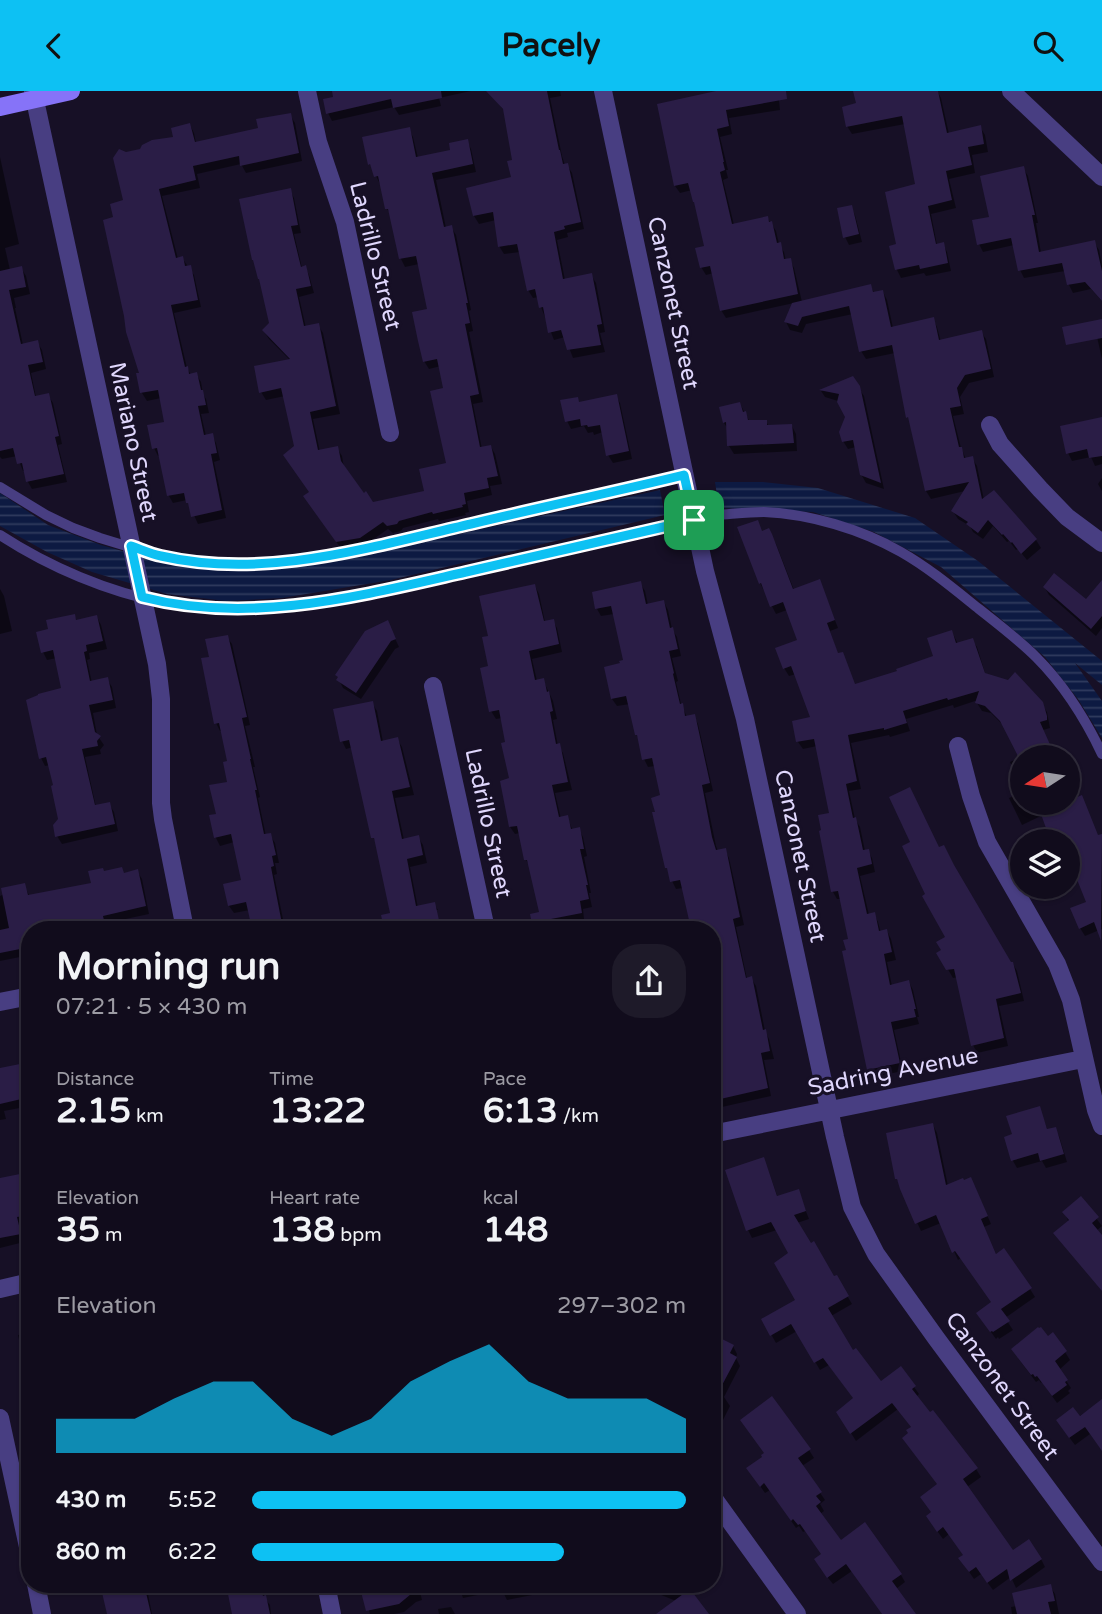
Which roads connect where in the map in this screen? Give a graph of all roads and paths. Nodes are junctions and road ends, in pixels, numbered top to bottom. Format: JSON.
{"nodes":[{"id":1,"x":71,"y":91,"type":"edge"},
{"id":2,"x":307,"y":91,"type":"edge"},
{"id":3,"x":603,"y":91,"type":"edge"},
{"id":4,"x":1011,"y":91,"type":"edge"},
{"id":5,"x":34,"y":95,"type":"edge"},
{"id":6,"x":0,"y":107,"type":"edge"},
{"id":7,"x":1102,"y":177,"type":"edge"},
{"id":8,"x":990,"y":425,"type":"dead end"},
{"id":9,"x":390,"y":433,"type":"dead end"},
{"id":10,"x":684,"y":475,"type":"junction"},
{"id":11,"x":0,"y":487,"type":"edge"},
{"id":12,"x":694,"y":520,"type":"junction"},
{"id":13,"x":0,"y":535,"type":"edge"},
{"id":14,"x":1102,"y":544,"type":"edge"},
{"id":15,"x":131,"y":546,"type":"junction"},
{"id":16,"x":142,"y":597,"type":"junction"},
{"id":17,"x":433,"y":686,"type":"dead end"},
{"id":18,"x":958,"y":746,"type":"dead end"},
{"id":19,"x":1102,"y":754,"type":"edge"},
{"id":20,"x":183,"y":921,"type":"edge"},
{"id":21,"x":484,"y":921,"type":"edge"},
{"id":22,"x":21,"y":998,"type":"edge"},
{"id":23,"x":0,"y":1002,"type":"edge"},
{"id":24,"x":1083,"y":1059,"type":"junction"},
{"id":25,"x":830,"y":1109,"type":"junction"},
{"id":26,"x":1102,"y":1126,"type":"edge"},
{"id":27,"x":721,"y":1132,"type":"edge"},
{"id":28,"x":21,"y":1285,"type":"edge"},
{"id":29,"x":0,"y":1289,"type":"edge"},
{"id":30,"x":0,"y":1418,"type":"edge"},
{"id":31,"x":721,"y":1508,"type":"edge"},
{"id":32,"x":21,"y":1515,"type":"edge"},
{"id":33,"x":1102,"y":1562,"type":"edge"},
{"id":34,"x":38,"y":1593,"type":"edge"},
{"id":35,"x":328,"y":1593,"type":"edge"},
{"id":36,"x":42,"y":1614,"type":"edge"},
{"id":37,"x":332,"y":1614,"type":"edge"},
{"id":38,"x":797,"y":1614,"type":"edge"}],
"edges":[{"from":1,"to":5,"type":"street"},
{"from":2,"to":9,"type":"street","name":"Ladrillo Street"},
{"from":3,"to":10,"type":"street","name":"Canzonet Street"},
{"from":4,"to":7,"type":"street"},
{"from":5,"to":6,"type":"street"},
{"from":5,"to":15,"type":"street","name":"Mariano Street"},
{"from":8,"to":14,"type":"street"},
{"from":10,"to":12,"type":"street","name":"Canzonet Street"},
{"from":10,"to":15,"type":"lane"},
{"from":11,"to":15,"type":"lane"},
{"from":12,"to":16,"type":"lane"},
{"from":12,"to":19,"type":"lane"},
{"from":12,"to":25,"type":"street","name":"Canzonet Street"},
{"from":13,"to":16,"type":"lane"},
{"from":15,"to":16,"type":"street","name":"Mariano Street"},
{"from":16,"to":20,"type":"street","name":"Mariano Street"},
{"from":17,"to":21,"type":"street","name":"Ladrillo Street"},
{"from":18,"to":24,"type":"street"},
{"from":22,"to":23,"type":"street"},
{"from":24,"to":25,"type":"street","name":"Sadring Avenue"},
{"from":24,"to":26,"type":"street"},
{"from":25,"to":27,"type":"street","name":"Sadring Avenue"},
{"from":25,"to":33,"type":"street","name":"Canzonet Street"},
{"from":28,"to":29,"type":"street"},
{"from":30,"to":32,"type":"street"},
{"from":31,"to":38,"type":"street"},
{"from":34,"to":36,"type":"street"},
{"from":35,"to":37,"type":"street"}]}
